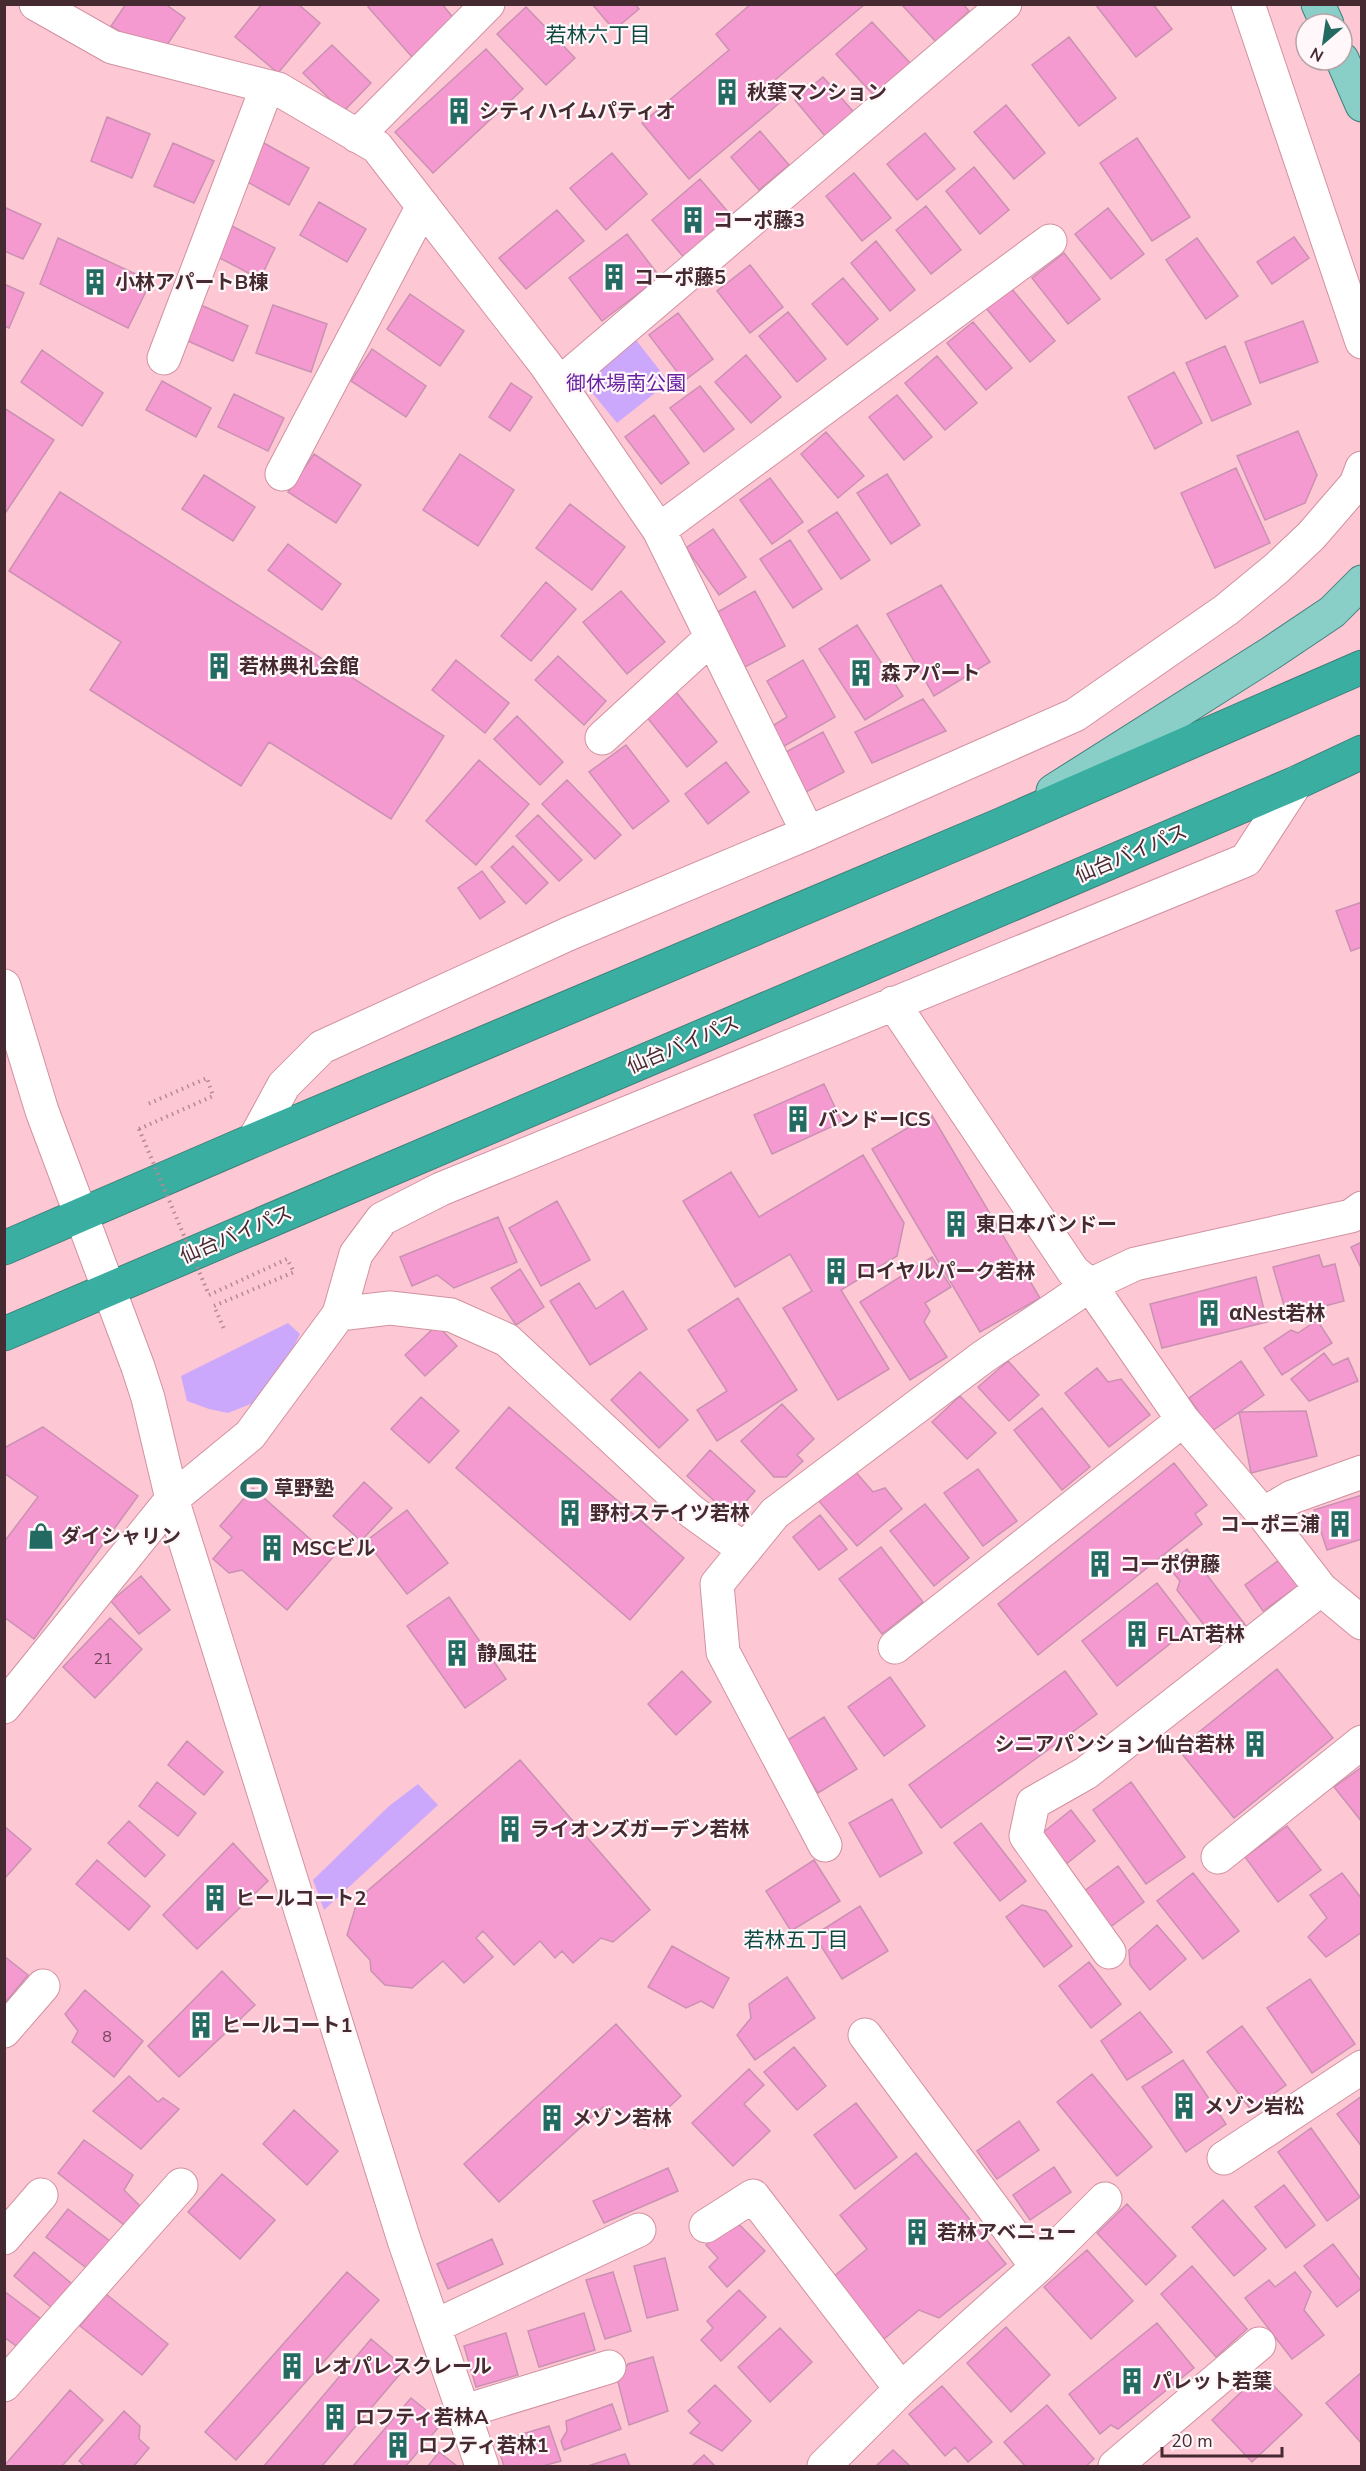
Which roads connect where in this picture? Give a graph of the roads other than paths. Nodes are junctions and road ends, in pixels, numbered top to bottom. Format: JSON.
{"nodes":[{"id":1,"x":36,"y":4,"type":"edge"},
{"id":2,"x":488,"y":4,"type":"edge"},
{"id":3,"x":1005,"y":4,"type":"edge"},
{"id":4,"x":1248,"y":4,"type":"edge"},
{"id":5,"x":1348,"y":72,"type":"edge"},
{"id":6,"x":267,"y":87,"type":"junction"},
{"id":7,"x":1362,"y":105,"type":"edge"},
{"id":8,"x":357,"y":135,"type":"junction"},
{"id":9,"x":423,"y":206,"type":"junction"},
{"id":10,"x":1050,"y":241,"type":"dead end"},
{"id":11,"x":1362,"y":342,"type":"edge"},
{"id":12,"x":164,"y":358,"type":"dead end"},
{"id":13,"x":559,"y":384,"type":"junction"},
{"id":14,"x":1362,"y":468,"type":"edge"},
{"id":15,"x":282,"y":474,"type":"dead end"},
{"id":16,"x":659,"y":530,"type":"junction"},
{"id":17,"x":1362,"y":582,"type":"edge"},
{"id":18,"x":711,"y":638,"type":"junction"},
{"id":19,"x":1362,"y":667,"type":"edge"},
{"id":20,"x":602,"y":738,"type":"dead end"},
{"id":21,"x":1362,"y":752,"type":"edge"},
{"id":22,"x":1296,"y":783,"type":"junction"},
{"id":23,"x":998,"y":826,"type":"junction"},
{"id":24,"x":808,"y":833,"type":"junction"},
{"id":25,"x":4,"y":986,"type":"edge"},
{"id":26,"x":893,"y":1003,"type":"junction"},
{"id":27,"x":254,"y":1140,"type":"junction"},
{"id":28,"x":1362,"y":1208,"type":"edge"},
{"id":29,"x":81,"y":1216,"type":"junction"},
{"id":30,"x":4,"y":1248,"type":"edge"},
{"id":31,"x":1090,"y":1285,"type":"junction"},
{"id":32,"x":108,"y":1289,"type":"junction"},
{"id":33,"x":339,"y":1314,"type":"junction"},
{"id":34,"x":4,"y":1334,"type":"edge"},
{"id":35,"x":1183,"y":1420,"type":"junction"},
{"id":36,"x":1362,"y":1472,"type":"edge"},
{"id":37,"x":172,"y":1498,"type":"junction"},
{"id":38,"x":1263,"y":1514,"type":"junction"},
{"id":39,"x":745,"y":1550,"type":"junction"},
{"id":40,"x":1321,"y":1589,"type":"junction"},
{"id":41,"x":1362,"y":1623,"type":"edge"},
{"id":42,"x":895,"y":1647,"type":"dead end"},
{"id":43,"x":4,"y":1707,"type":"edge"},
{"id":44,"x":1362,"y":1742,"type":"edge"},
{"id":45,"x":825,"y":1845,"type":"dead end"},
{"id":46,"x":1218,"y":1857,"type":"dead end"},
{"id":47,"x":1109,"y":1952,"type":"dead end"},
{"id":48,"x":43,"y":1986,"type":"dead end"},
{"id":49,"x":4,"y":2031,"type":"edge"},
{"id":50,"x":865,"y":2035,"type":"dead end"},
{"id":51,"x":1362,"y":2067,"type":"edge"},
{"id":52,"x":1224,"y":2158,"type":"dead end"},
{"id":53,"x":181,"y":2185,"type":"dead end"},
{"id":54,"x":41,"y":2195,"type":"dead end"},
{"id":55,"x":1105,"y":2199,"type":"dead end"},
{"id":56,"x":706,"y":2226,"type":"dead end"},
{"id":57,"x":639,"y":2230,"type":"dead end"},
{"id":58,"x":4,"y":2238,"type":"edge"},
{"id":59,"x":1037,"y":2267,"type":"junction"},
{"id":60,"x":435,"y":2326,"type":"junction"},
{"id":61,"x":1259,"y":2344,"type":"dead end"},
{"id":62,"x":609,"y":2367,"type":"dead end"},
{"id":63,"x":4,"y":2385,"type":"edge"},
{"id":64,"x":901,"y":2389,"type":"junction"},
{"id":65,"x":465,"y":2411,"type":"junction"},
{"id":66,"x":482,"y":2466,"type":"edge"},
{"id":67,"x":824,"y":2466,"type":"edge"},
{"id":68,"x":1115,"y":2466,"type":"edge"}],
"edges":[{"from":1,"to":6,"type":"street"},
{"from":2,"to":8,"type":"street"},
{"from":3,"to":13,"type":"street"},
{"from":4,"to":11,"type":"street"},
{"from":5,"to":7,"type":"main road"},
{"from":6,"to":8,"type":"street"},
{"from":6,"to":12,"type":"street"},
{"from":8,"to":9,"type":"street"},
{"from":9,"to":13,"type":"street"},
{"from":9,"to":15,"type":"street"},
{"from":10,"to":16,"type":"street"},
{"from":13,"to":16,"type":"street"},
{"from":14,"to":24,"type":"street"},
{"from":16,"to":18,"type":"street"},
{"from":17,"to":23,"type":"main road"},
{"from":18,"to":20,"type":"street"},
{"from":18,"to":24,"type":"street"},
{"from":19,"to":23,"type":"highway"},
{"from":21,"to":22,"type":"highway","name":"仙台バイパス"},
{"from":22,"to":26,"type":"street"},
{"from":22,"to":32,"type":"highway","name":"仙台バイパス"},
{"from":23,"to":27,"type":"highway"},
{"from":24,"to":27,"type":"street"},
{"from":25,"to":29,"type":"street"},
{"from":26,"to":31,"type":"street"},
{"from":26,"to":33,"type":"street"},
{"from":27,"to":29,"type":"highway"},
{"from":28,"to":31,"type":"street"},
{"from":29,"to":30,"type":"highway"},
{"from":29,"to":32,"type":"street"},
{"from":31,"to":35,"type":"street"},
{"from":31,"to":39,"type":"street"},
{"from":32,"to":34,"type":"highway","name":"仙台バイパス"},
{"from":32,"to":37,"type":"street"},
{"from":33,"to":37,"type":"street"},
{"from":33,"to":39,"type":"street"},
{"from":35,"to":38,"type":"street"},
{"from":35,"to":42,"type":"street"},
{"from":36,"to":38,"type":"street"},
{"from":37,"to":43,"type":"street"},
{"from":37,"to":60,"type":"street"},
{"from":38,"to":40,"type":"street"},
{"from":39,"to":45,"type":"street"},
{"from":40,"to":41,"type":"street"},
{"from":40,"to":47,"type":"street"},
{"from":44,"to":46,"type":"street"},
{"from":48,"to":49,"type":"street"},
{"from":50,"to":59,"type":"street"},
{"from":51,"to":52,"type":"street"},
{"from":53,"to":63,"type":"street"},
{"from":54,"to":58,"type":"street"},
{"from":55,"to":59,"type":"street"},
{"from":56,"to":64,"type":"street"},
{"from":57,"to":60,"type":"street"},
{"from":59,"to":64,"type":"street"},
{"from":60,"to":65,"type":"street"},
{"from":61,"to":68,"type":"street"},
{"from":62,"to":65,"type":"street"},
{"from":64,"to":67,"type":"street"},
{"from":65,"to":66,"type":"street"}]}
